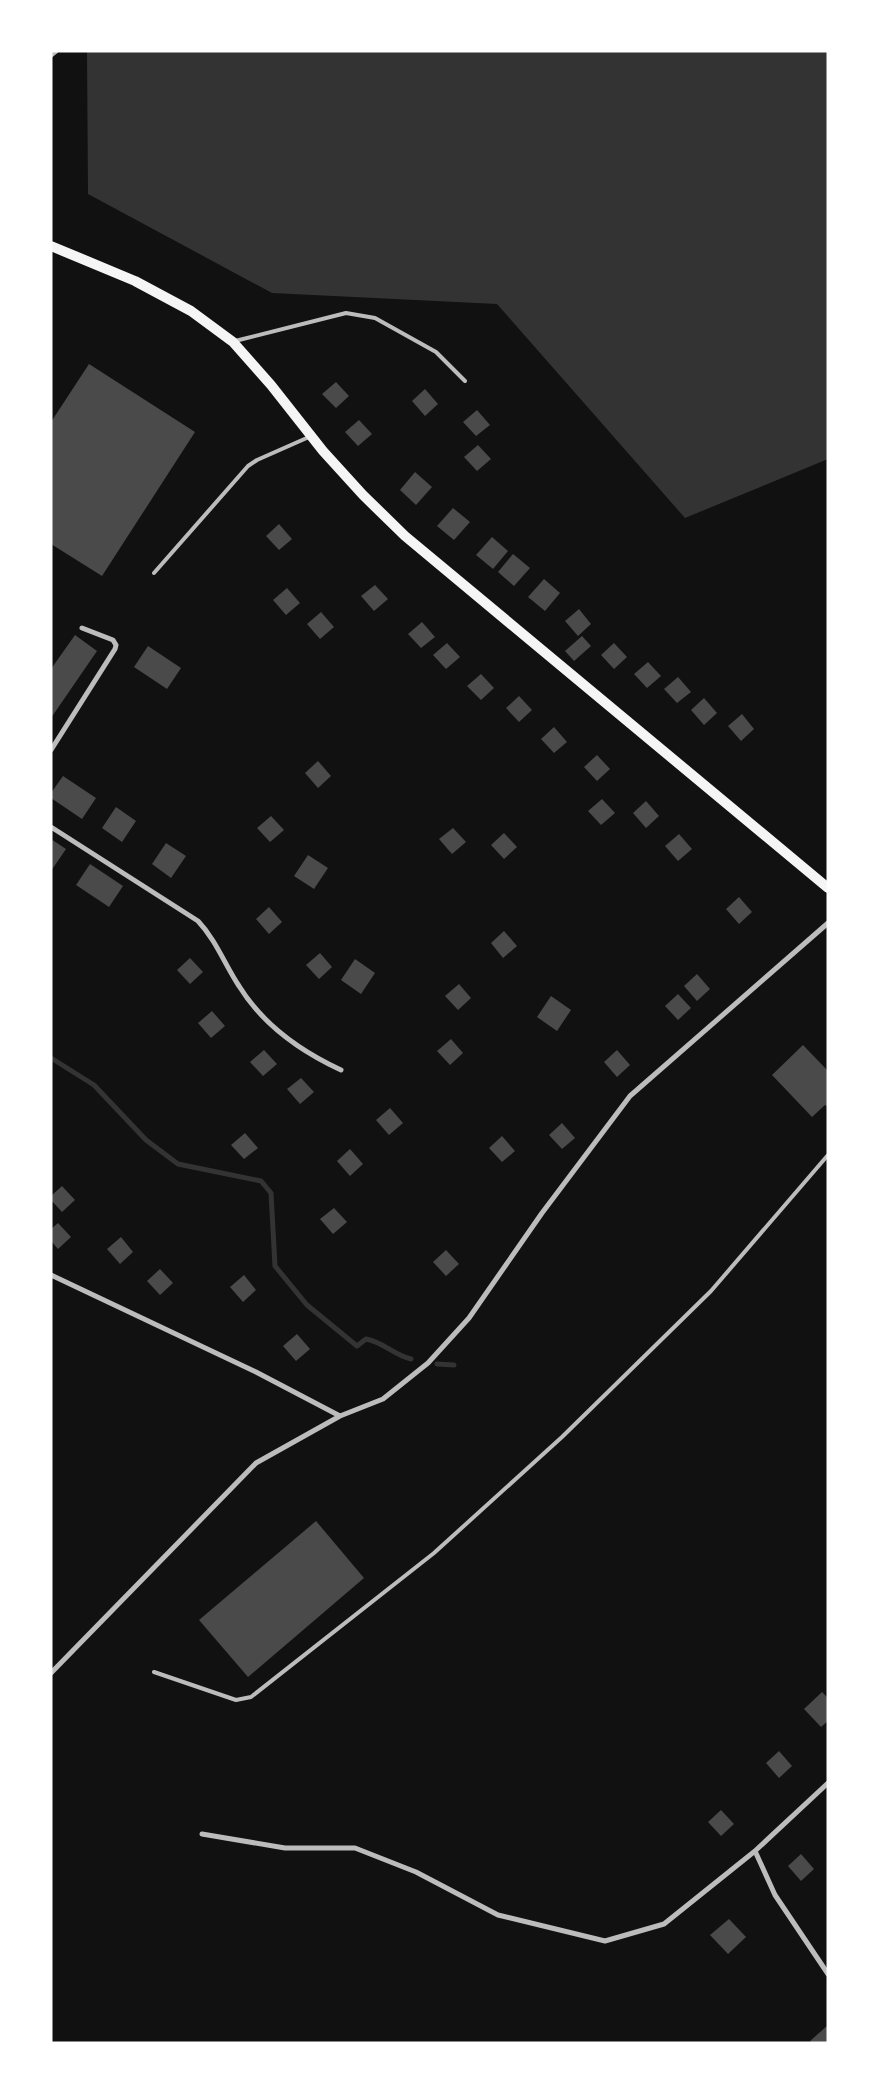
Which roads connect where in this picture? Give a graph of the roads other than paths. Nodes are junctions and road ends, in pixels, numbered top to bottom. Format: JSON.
{"nodes":[{"id":1,"x":56,"y":51,"type":"edge"},
{"id":2,"x":51,"y":55,"type":"edge"},
{"id":3,"x":51,"y":246,"type":"edge"},
{"id":4,"x":233,"y":342,"type":"junction"},
{"id":5,"x":465,"y":381,"type":"dead end"},
{"id":6,"x":312,"y":436,"type":"junction"},
{"id":7,"x":154,"y":573,"type":"dead end"},
{"id":8,"x":82,"y":628,"type":"dead end"},
{"id":9,"x":51,"y":750,"type":"edge"},
{"id":10,"x":51,"y":827,"type":"edge"},
{"id":11,"x":828,"y":888,"type":"edge"},
{"id":12,"x":828,"y":923,"type":"edge"},
{"id":13,"x":341,"y":1070,"type":"dead end"},
{"id":14,"x":828,"y":1156,"type":"edge"},
{"id":15,"x":51,"y":1275,"type":"edge"},
{"id":16,"x":340,"y":1416,"type":"junction"},
{"id":17,"x":154,"y":1672,"type":"dead end"},
{"id":18,"x":51,"y":1673,"type":"edge"},
{"id":19,"x":828,"y":1783,"type":"edge"},
{"id":20,"x":202,"y":1834,"type":"dead end"},
{"id":21,"x":755,"y":1851,"type":"junction"},
{"id":22,"x":828,"y":1974,"type":"edge"}],
"edges":[{"from":1,"to":2,"type":"street"},
{"from":3,"to":4,"type":"main road"},
{"from":4,"to":5,"type":"lane"},
{"from":4,"to":6,"type":"main road"},
{"from":6,"to":7,"type":"lane"},
{"from":6,"to":11,"type":"main road"},
{"from":8,"to":9,"type":"street"},
{"from":10,"to":13,"type":"street"},
{"from":12,"to":16,"type":"street"},
{"from":14,"to":17,"type":"lane"},
{"from":15,"to":16,"type":"street"},
{"from":16,"to":18,"type":"street"},
{"from":19,"to":21,"type":"street"},
{"from":20,"to":21,"type":"street"},
{"from":21,"to":22,"type":"street"}]}
